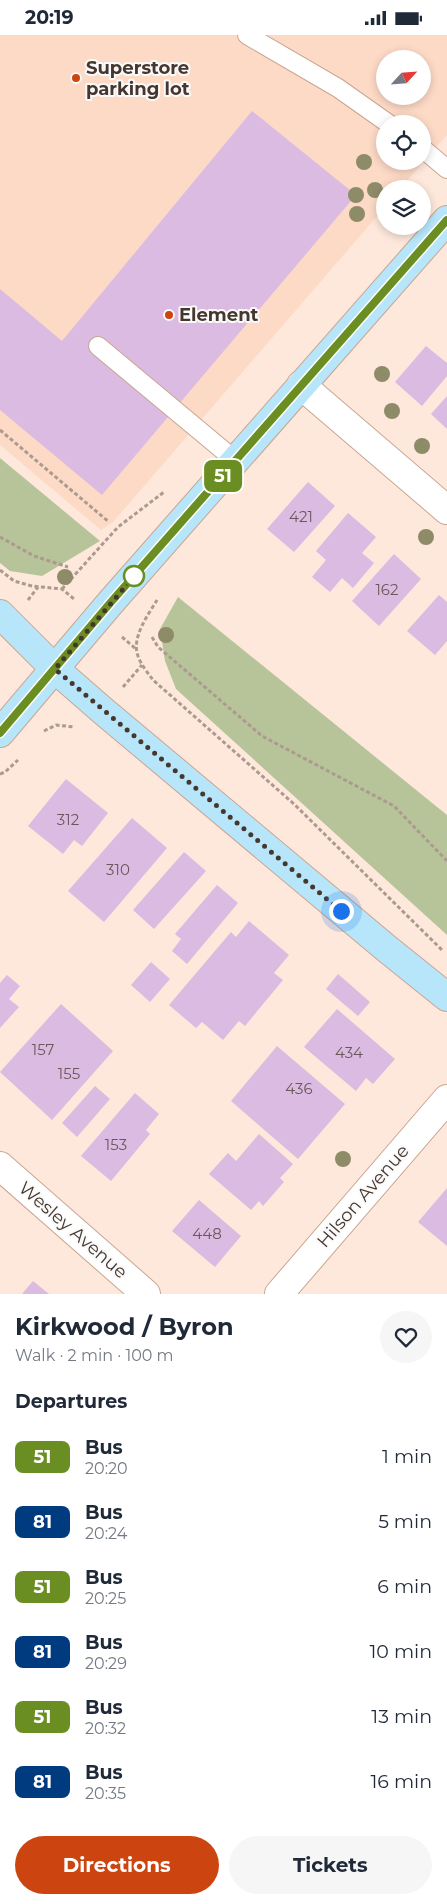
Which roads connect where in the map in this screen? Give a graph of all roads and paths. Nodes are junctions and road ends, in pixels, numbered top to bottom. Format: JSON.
{"nodes":[{"id":1,"x":247,"y":35,"type":"edge"},
{"id":2,"x":377,"y":115,"type":"edge"},
{"id":3,"x":431,"y":156,"type":"edge"},
{"id":4,"x":447,"y":169,"type":"edge"},
{"id":5,"x":447,"y":220,"type":"edge"},
{"id":6,"x":98,"y":346,"type":"dead end"},
{"id":7,"x":301,"y":385,"type":"junction"},
{"id":8,"x":0,"y":431,"type":"edge"},
{"id":9,"x":236,"y":461,"type":"junction"},
{"id":10,"x":171,"y":487,"type":"dead end"},
{"id":11,"x":447,"y":510,"type":"edge"},
{"id":12,"x":109,"y":522,"type":"dead end"},
{"id":13,"x":0,"y":537,"type":"edge"},
{"id":14,"x":68,"y":567,"type":"dead end"},
{"id":15,"x":0,"y":570,"type":"edge"},
{"id":16,"x":0,"y":614,"type":"edge"},
{"id":17,"x":152,"y":637,"type":"dead end"},
{"id":18,"x":136,"y":649,"type":"dead end"},
{"id":19,"x":55,"y":669,"type":"junction"},
{"id":20,"x":0,"y":733,"type":"edge"},
{"id":21,"x":447,"y":861,"type":"edge"},
{"id":22,"x":447,"y":955,"type":"edge"},
{"id":23,"x":447,"y":997,"type":"edge"},
{"id":24,"x":447,"y":1099,"type":"edge"},
{"id":25,"x":0,"y":1166,"type":"edge"},
{"id":26,"x":146,"y":1294,"type":"edge"},
{"id":27,"x":279,"y":1294,"type":"edge"}],
"edges":[{"from":1,"to":2,"type":"lane"},
{"from":3,"to":4,"type":"lane"},
{"from":5,"to":7,"type":"main road"},
{"from":6,"to":9,"type":"lane"},
{"from":7,"to":9,"type":"main road"},
{"from":7,"to":11,"type":"street"},
{"from":8,"to":12,"type":"path"},
{"from":9,"to":19,"type":"main road"},
{"from":10,"to":15,"type":"path"},
{"from":13,"to":14,"type":"path"},
{"from":16,"to":19,"type":"main road"},
{"from":17,"to":21,"type":"path"},
{"from":18,"to":22,"type":"path"},
{"from":19,"to":20,"type":"main road"},
{"from":19,"to":23,"type":"main road"},
{"from":24,"to":27,"type":"street","name":"Hilson Avenue"},
{"from":25,"to":26,"type":"street","name":"Wesley Avenue"}]}
